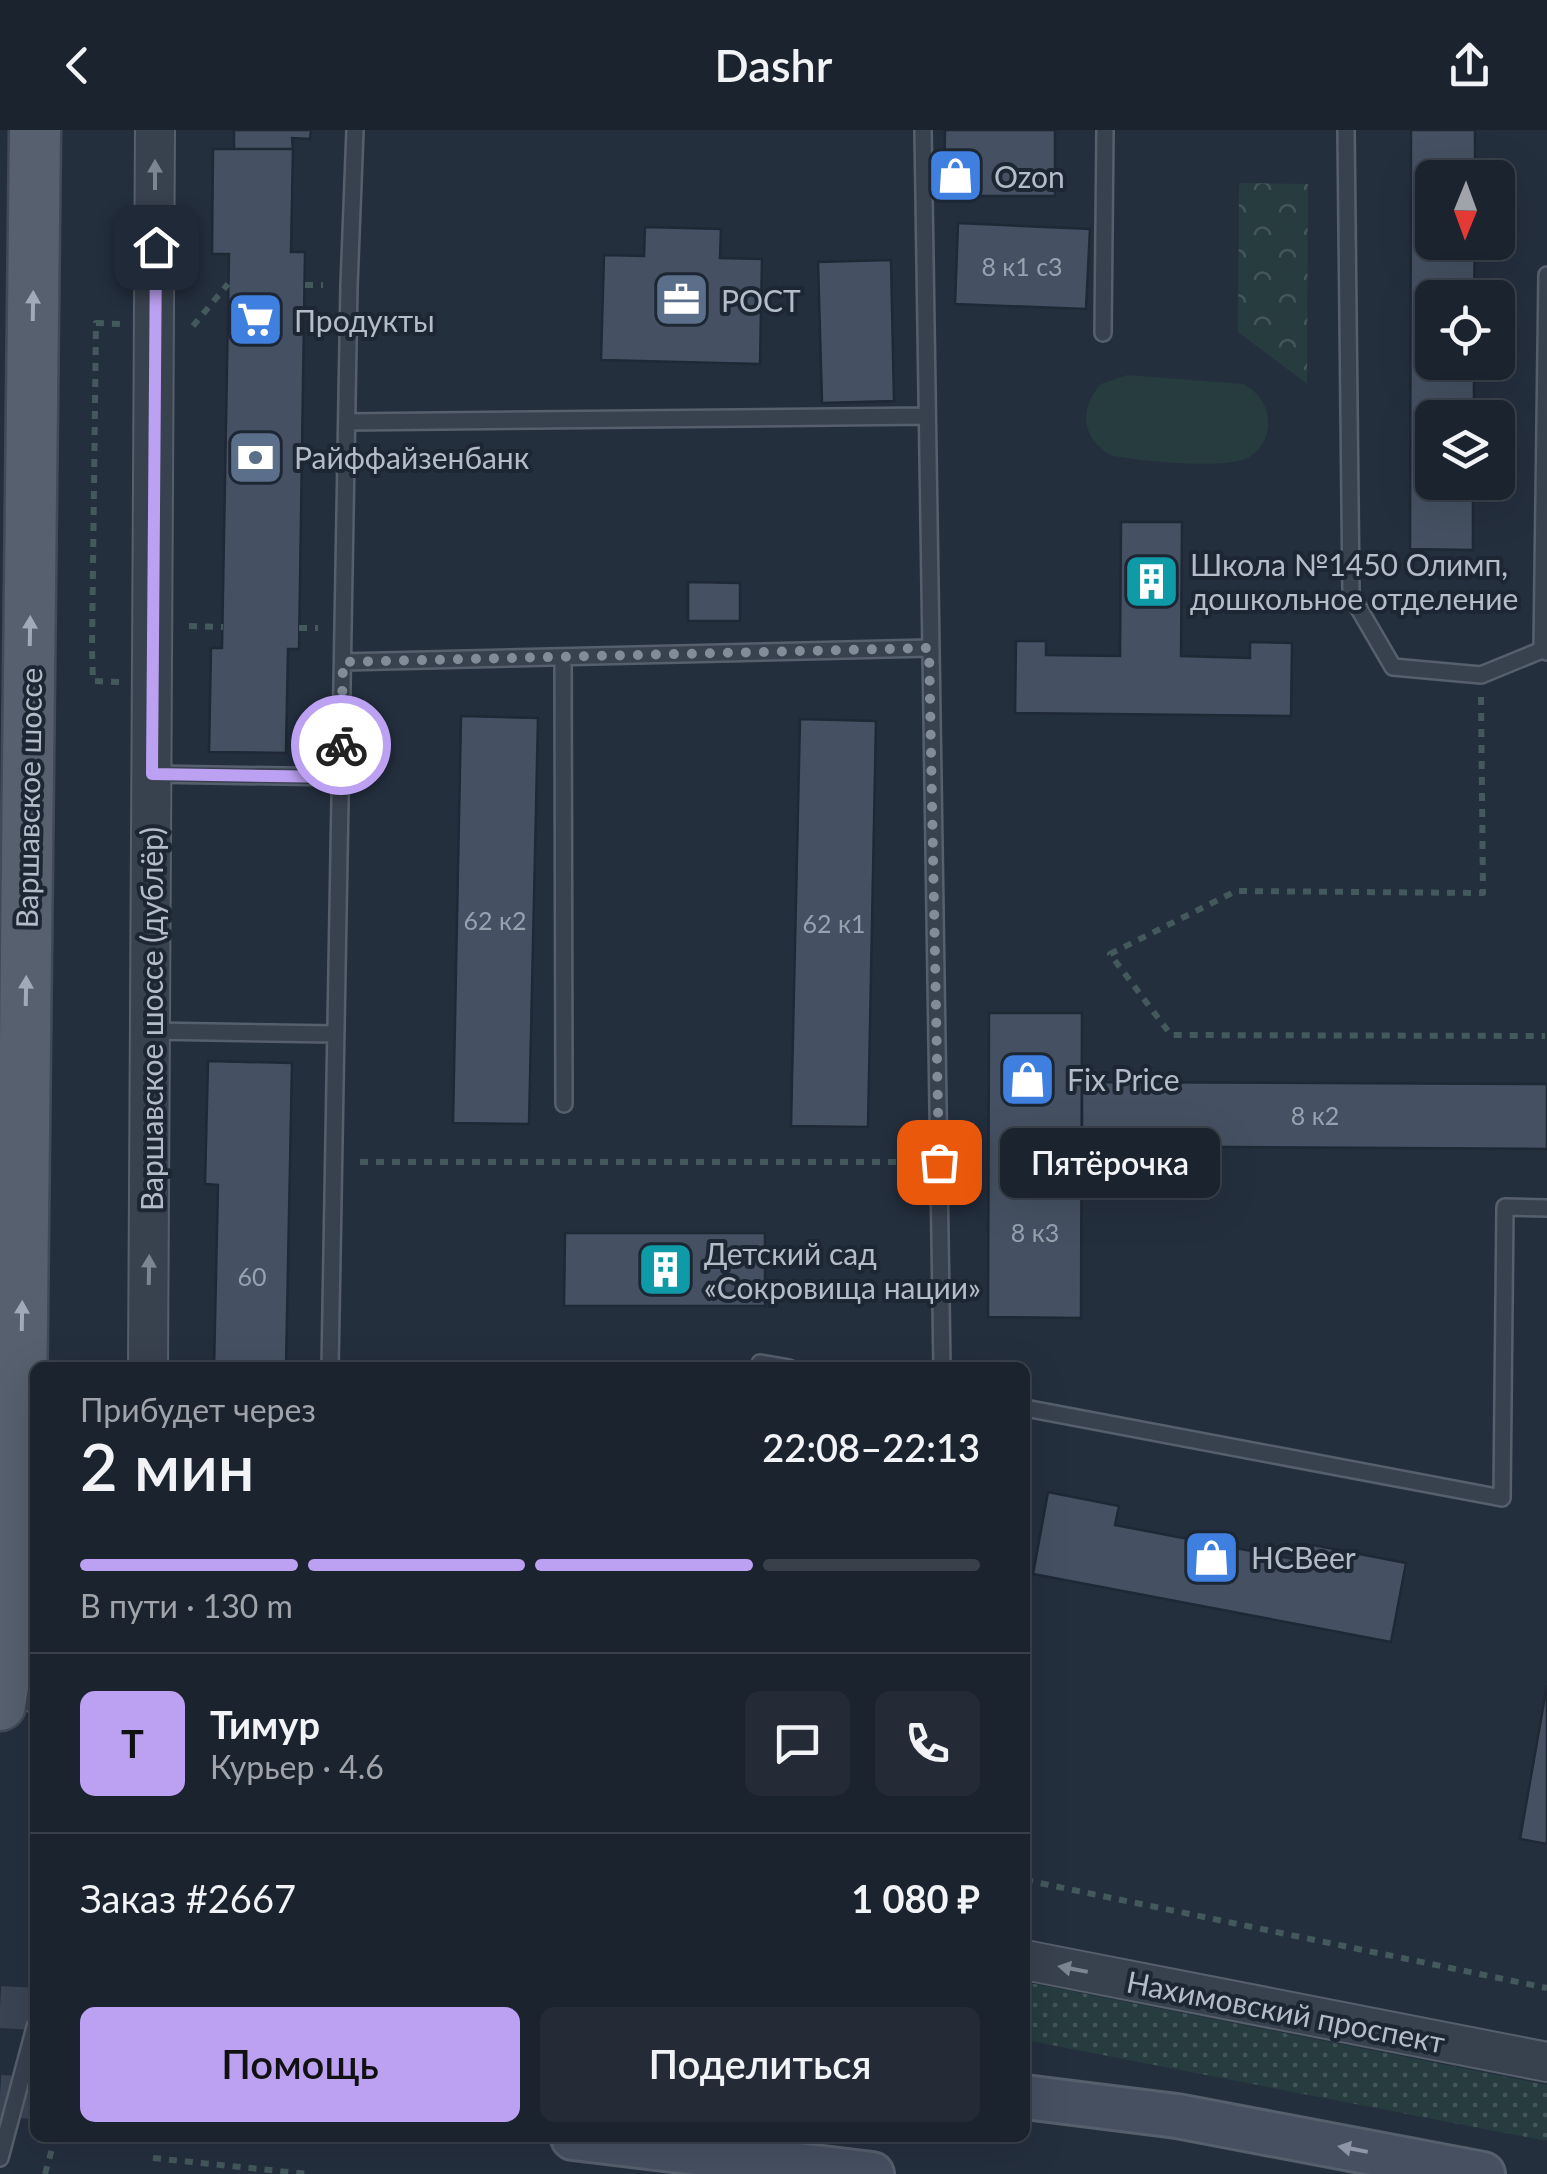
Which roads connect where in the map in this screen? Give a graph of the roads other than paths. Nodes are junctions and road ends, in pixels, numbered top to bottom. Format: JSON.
{"nodes":[{"id":1,"x":35,"y":130,"type":"edge"},
{"id":2,"x":155,"y":130,"type":"edge"},
{"id":3,"x":354,"y":130,"type":"edge"},
{"id":4,"x":923,"y":130,"type":"edge"},
{"id":5,"x":1105,"y":130,"type":"edge"},
{"id":6,"x":1346,"y":130,"type":"edge"},
{"id":7,"x":1547,"y":275,"type":"edge"},
{"id":8,"x":1103,"y":332,"type":"dead end"},
{"id":9,"x":927,"y":416,"type":"junction"},
{"id":10,"x":346,"y":422,"type":"junction"},
{"id":11,"x":929,"y":648,"type":"junction"},
{"id":12,"x":1545,"y":651,"type":"edge"},
{"id":13,"x":563,"y":657,"type":"junction"},
{"id":14,"x":343,"y":662,"type":"junction"},
{"id":15,"x":152,"y":774,"type":"junction"},
{"id":16,"x":340,"y":777,"type":"junction"},
{"id":17,"x":151,"y":1030,"type":"junction"},
{"id":18,"x":335,"y":1034,"type":"junction"},
{"id":19,"x":564,"y":1104,"type":"dead end"},
{"id":20,"x":1547,"y":1208,"type":"edge"},
{"id":21,"x":148,"y":1362,"type":"edge"},
{"id":22,"x":330,"y":1362,"type":"edge"},
{"id":23,"x":942,"y":1362,"type":"edge"},
{"id":24,"x":1030,"y":1409,"type":"edge"},
{"id":25,"x":27,"y":1584,"type":"edge"},
{"id":26,"x":30,"y":1685,"type":"edge"},
{"id":27,"x":0,"y":1705,"type":"edge"},
{"id":28,"x":1030,"y":1961,"type":"edge"},
{"id":29,"x":30,"y":2047,"type":"edge"},
{"id":30,"x":1547,"y":2062,"type":"edge"},
{"id":31,"x":1030,"y":2098,"type":"edge"},
{"id":32,"x":606,"y":2142,"type":"edge"},
{"id":33,"x":0,"y":2158,"type":"edge"},
{"id":34,"x":872,"y":2174,"type":"edge"},
{"id":35,"x":1483,"y":2174,"type":"edge"}],
"edges":[{"from":25,"to":1,"type":"main road","name":"Варшавское шоссе","one_way":true},
{"from":15,"to":2,"type":"street","name":"Варшавское шоссе (дублёр)","one_way":true},
{"from":3,"to":10,"type":"lane"},
{"from":4,"to":9,"type":"lane"},
{"from":5,"to":8,"type":"lane"},
{"from":6,"to":12,"type":"lane"},
{"from":7,"to":12,"type":"lane"},
{"from":9,"to":10,"type":"lane"},
{"from":9,"to":11,"type":"lane"},
{"from":10,"to":14,"type":"lane"},
{"from":11,"to":13,"type":"lane"},
{"from":11,"to":23,"type":"lane"},
{"from":13,"to":14,"type":"lane"},
{"from":13,"to":19,"type":"lane"},
{"from":14,"to":16,"type":"lane"},
{"from":15,"to":16,"type":"lane"},
{"from":15,"to":17,"type":"street","name":"Варшавское шоссе (дублёр)"},
{"from":16,"to":18,"type":"lane"},
{"from":17,"to":18,"type":"lane"},
{"from":21,"to":17,"type":"street","name":"Варшавское шоссе (дублёр)","one_way":true},
{"from":18,"to":22,"type":"lane"},
{"from":20,"to":24,"type":"lane"},
{"from":25,"to":26,"type":"street"},
{"from":25,"to":27,"type":"main road","name":"Варшавское шоссе"},
{"from":30,"to":28,"type":"street","name":"Нахимовский проспект","one_way":true},
{"from":29,"to":33,"type":"lane"},
{"from":35,"to":31,"type":"main road","one_way":true},
{"from":32,"to":34,"type":"main road"}]}
